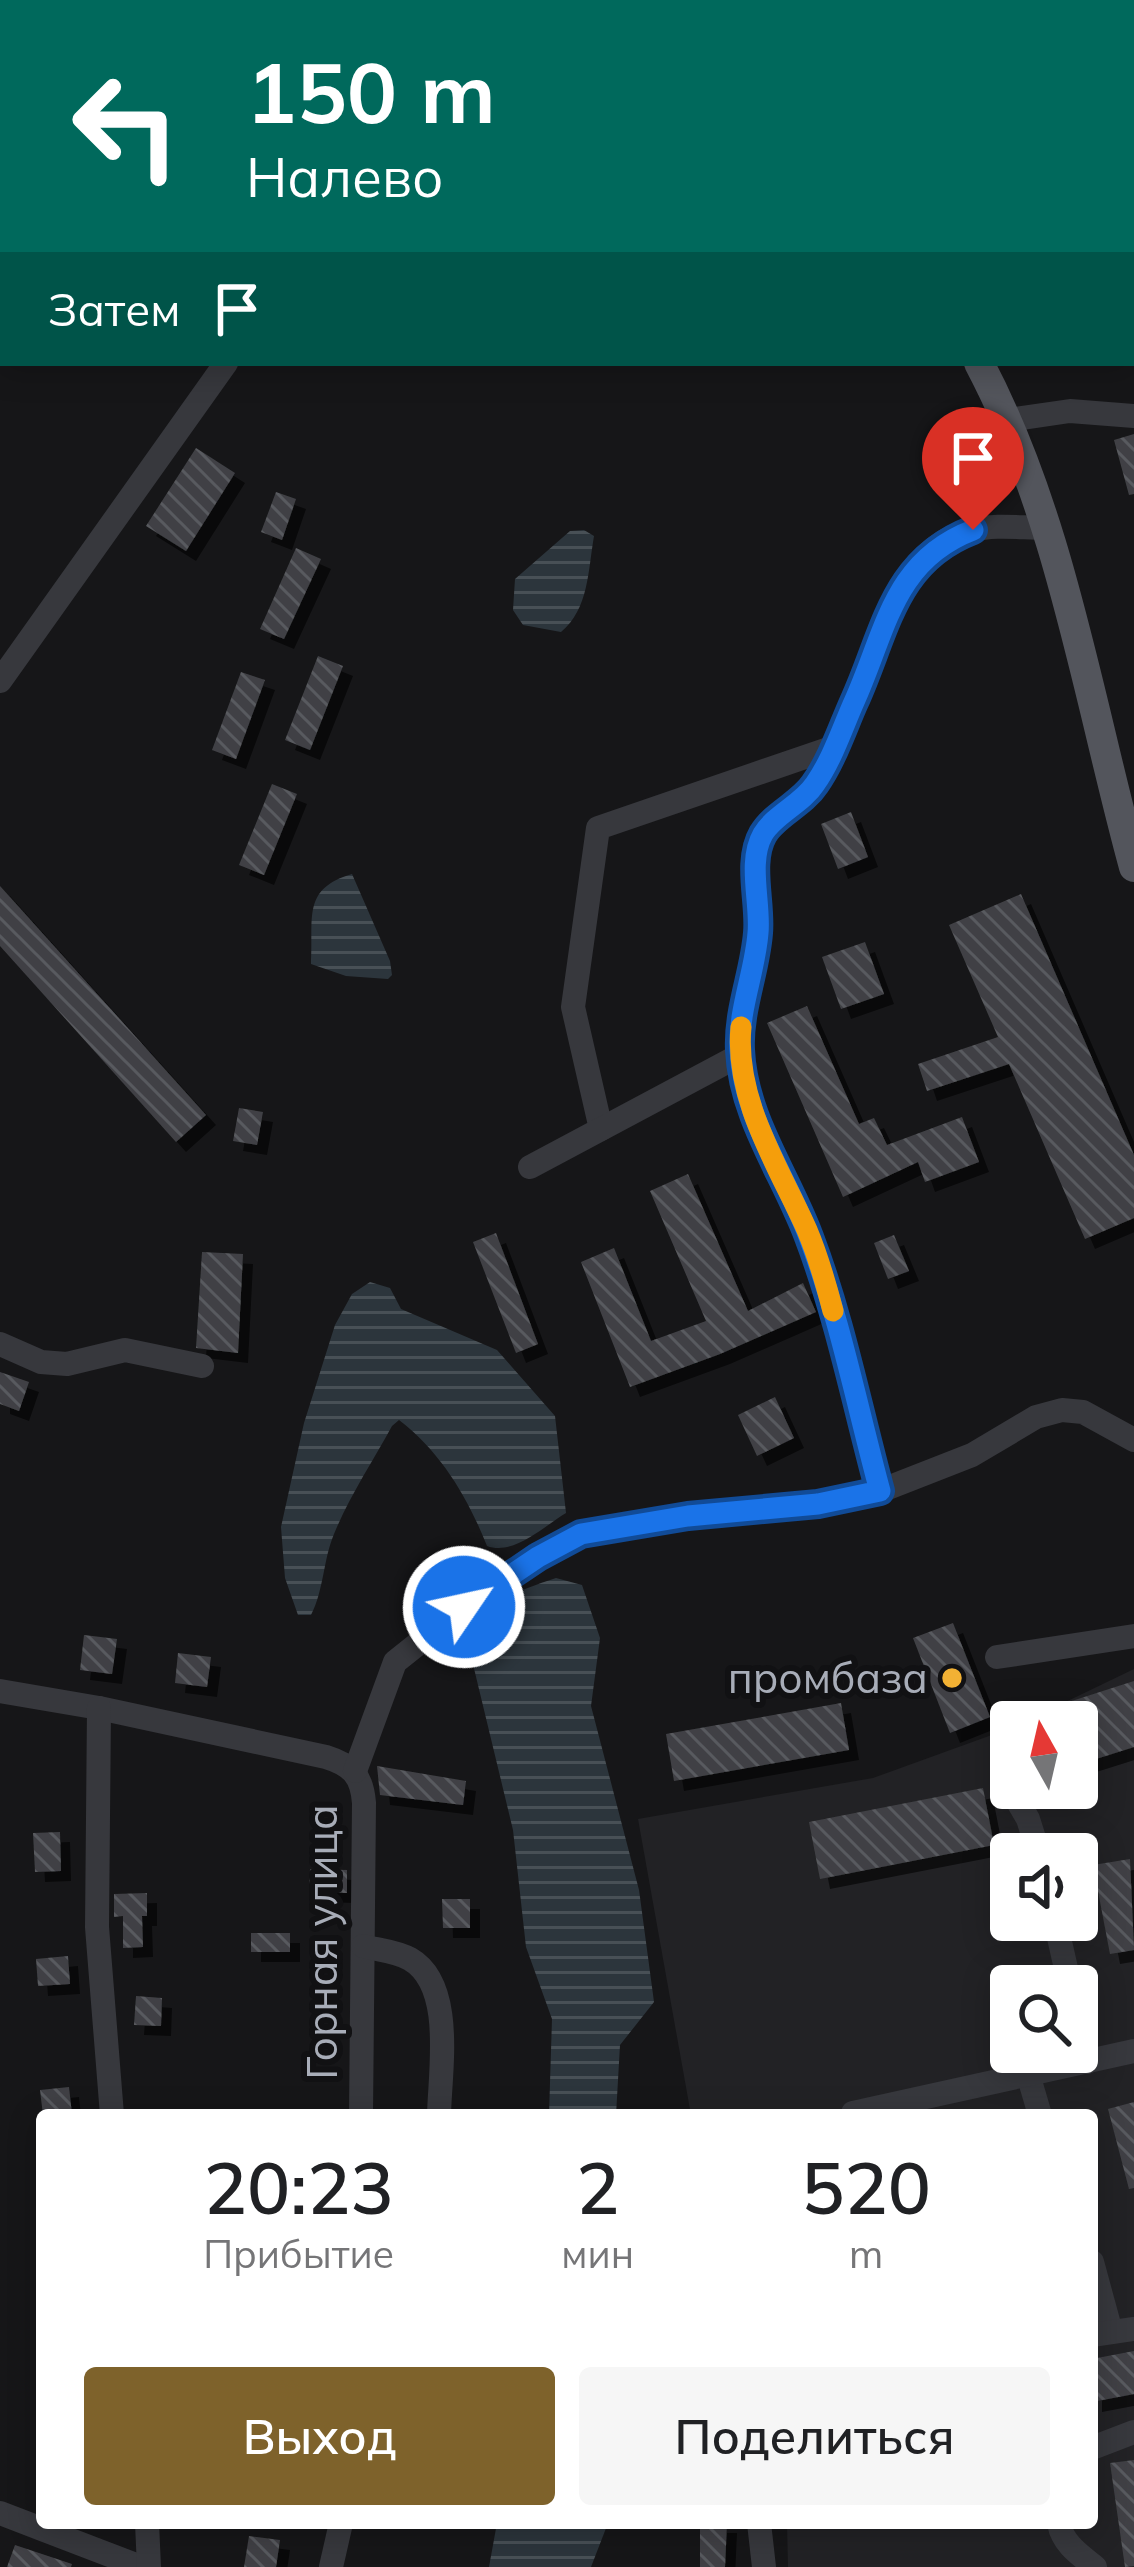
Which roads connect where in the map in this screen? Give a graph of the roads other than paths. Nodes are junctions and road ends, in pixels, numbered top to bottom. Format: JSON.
{"nodes":[{"id":1,"x":224,"y":366,"type":"edge"},
{"id":2,"x":981,"y":366,"type":"edge"},
{"id":3,"x":1134,"y":416,"type":"edge"},
{"id":4,"x":1009,"y":420,"type":"junction"},
{"id":5,"x":1045,"y":528,"type":"junction"},
{"id":6,"x":0,"y":681,"type":"edge"},
{"id":7,"x":834,"y":747,"type":"junction"},
{"id":8,"x":1134,"y":867,"type":"edge"},
{"id":9,"x":740,"y":1055,"type":"junction"},
{"id":10,"x":601,"y":1129,"type":"junction"},
{"id":11,"x":530,"y":1167,"type":"dead end"},
{"id":12,"x":0,"y":1343,"type":"edge"},
{"id":13,"x":202,"y":1366,"type":"dead end"},
{"id":14,"x":1134,"y":1440,"type":"edge"},
{"id":15,"x":880,"y":1491,"type":"junction"},
{"id":16,"x":1134,"y":1636,"type":"edge"},
{"id":17,"x":998,"y":1657,"type":"dead end"},
{"id":18,"x":0,"y":1691,"type":"edge"},
{"id":19,"x":99,"y":1708,"type":"junction"},
{"id":20,"x":355,"y":1771,"type":"junction"},
{"id":21,"x":363,"y":1946,"type":"junction"},
{"id":22,"x":1134,"y":2051,"type":"edge"},
{"id":23,"x":1098,"y":2059,"type":"edge"},
{"id":24,"x":1033,"y":2073,"type":"edge"},
{"id":25,"x":1028,"y":2074,"type":"junction"},
{"id":26,"x":112,"y":2109,"type":"edge"},
{"id":27,"x":361,"y":2109,"type":"edge"},
{"id":28,"x":440,"y":2109,"type":"edge"},
{"id":29,"x":871,"y":2109,"type":"edge"},
{"id":30,"x":1038,"y":2109,"type":"edge"},
{"id":31,"x":1098,"y":2283,"type":"edge"},
{"id":32,"x":1112,"y":2332,"type":"edge"},
{"id":33,"x":1134,"y":2432,"type":"edge"},
{"id":34,"x":1098,"y":2446,"type":"edge"},
{"id":35,"x":0,"y":2513,"type":"edge"},
{"id":36,"x":36,"y":2526,"type":"edge"},
{"id":37,"x":43,"y":2529,"type":"edge"},
{"id":38,"x":147,"y":2529,"type":"edge"},
{"id":39,"x":340,"y":2529,"type":"edge"},
{"id":40,"x":760,"y":2529,"type":"edge"},
{"id":41,"x":1060,"y":2529,"type":"edge"},
{"id":42,"x":145,"y":2567,"type":"edge"},
{"id":43,"x":331,"y":2567,"type":"edge"},
{"id":44,"x":764,"y":2567,"type":"edge"},
{"id":45,"x":1095,"y":2567,"type":"edge"}],
"edges":[{"from":1,"to":6,"type":"street"},
{"from":2,"to":4,"type":"main road"},
{"from":3,"to":4,"type":"street"},
{"from":4,"to":5,"type":"main road"},
{"from":5,"to":7,"type":"street"},
{"from":5,"to":8,"type":"main road"},
{"from":7,"to":9,"type":"street"},
{"from":7,"to":10,"type":"street"},
{"from":9,"to":10,"type":"street"},
{"from":9,"to":15,"type":"street"},
{"from":10,"to":11,"type":"street"},
{"from":12,"to":13,"type":"street"},
{"from":14,"to":15,"type":"street"},
{"from":15,"to":20,"type":"street"},
{"from":16,"to":17,"type":"street"},
{"from":18,"to":19,"type":"street"},
{"from":19,"to":20,"type":"street"},
{"from":19,"to":26,"type":"street"},
{"from":20,"to":21,"type":"street","name":"Горная улица"},
{"from":21,"to":27,"type":"street","name":"Горная улица"},
{"from":21,"to":28,"type":"street"},
{"from":22,"to":23,"type":"street"},
{"from":24,"to":25,"type":"street"},
{"from":25,"to":29,"type":"street"},
{"from":25,"to":30,"type":"street"},
{"from":31,"to":32,"type":"street"},
{"from":33,"to":34,"type":"street"},
{"from":35,"to":36,"type":"street"},
{"from":37,"to":42,"type":"street"},
{"from":38,"to":42,"type":"street"},
{"from":39,"to":43,"type":"street"},
{"from":40,"to":44,"type":"street"},
{"from":41,"to":45,"type":"street"}]}
